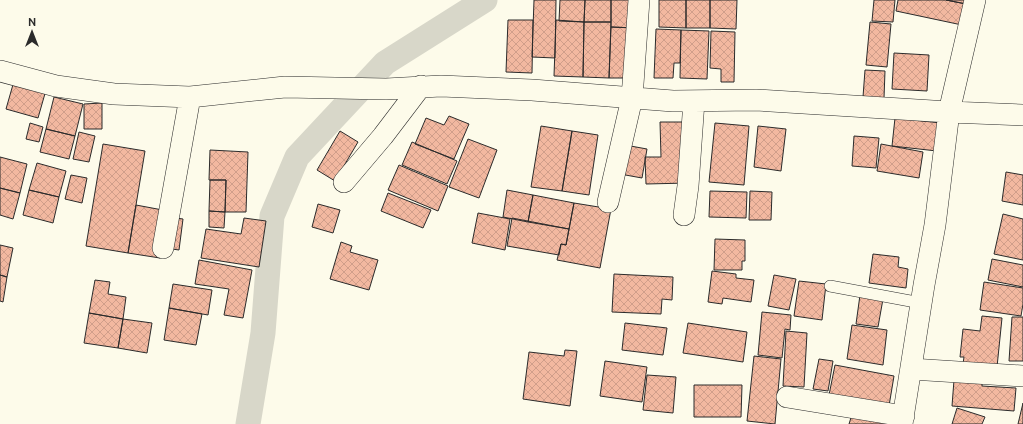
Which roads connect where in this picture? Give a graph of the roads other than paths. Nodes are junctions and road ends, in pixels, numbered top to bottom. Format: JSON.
{"nodes":[{"id":1,"x":639,"y":0,"type":"edge"},
{"id":2,"x":975,"y":0,"type":"edge"},
{"id":3,"x":0,"y":71,"type":"edge"},
{"id":4,"x":421,"y":86,"type":"junction"},
{"id":5,"x":190,"y":97,"type":"junction"},
{"id":6,"x":632,"y":98,"type":"junction"},
{"id":7,"x":694,"y":101,"type":"junction"},
{"id":8,"x":949,"y":112,"type":"junction"},
{"id":9,"x":1023,"y":115,"type":"edge"},
{"id":10,"x":344,"y":182,"type":"dead end"},
{"id":11,"x":608,"y":202,"type":"dead end"},
{"id":12,"x":684,"y":215,"type":"dead end"},
{"id":13,"x":163,"y":248,"type":"dead end"},
{"id":14,"x":830,"y":286,"type":"dead end"},
{"id":15,"x":921,"y":303,"type":"junction"},
{"id":16,"x":911,"y":368,"type":"junction"},
{"id":17,"x":1023,"y":376,"type":"edge"},
{"id":18,"x":787,"y":397,"type":"dead end"},
{"id":19,"x":903,"y":420,"type":"edge"}],
"edges":[{"from":1,"to":6,"type":"street"},
{"from":2,"to":8,"type":"street"},
{"from":3,"to":5,"type":"street"},
{"from":4,"to":5,"type":"street"},
{"from":4,"to":6,"type":"street"},
{"from":4,"to":10,"type":"street"},
{"from":5,"to":13,"type":"street"},
{"from":6,"to":7,"type":"street"},
{"from":6,"to":11,"type":"street"},
{"from":7,"to":8,"type":"street"},
{"from":7,"to":12,"type":"street"},
{"from":8,"to":9,"type":"street"},
{"from":8,"to":15,"type":"street"},
{"from":14,"to":15,"type":"lane"},
{"from":15,"to":16,"type":"street"},
{"from":16,"to":17,"type":"street"},
{"from":16,"to":19,"type":"street"},
{"from":18,"to":19,"type":"street"}]}
